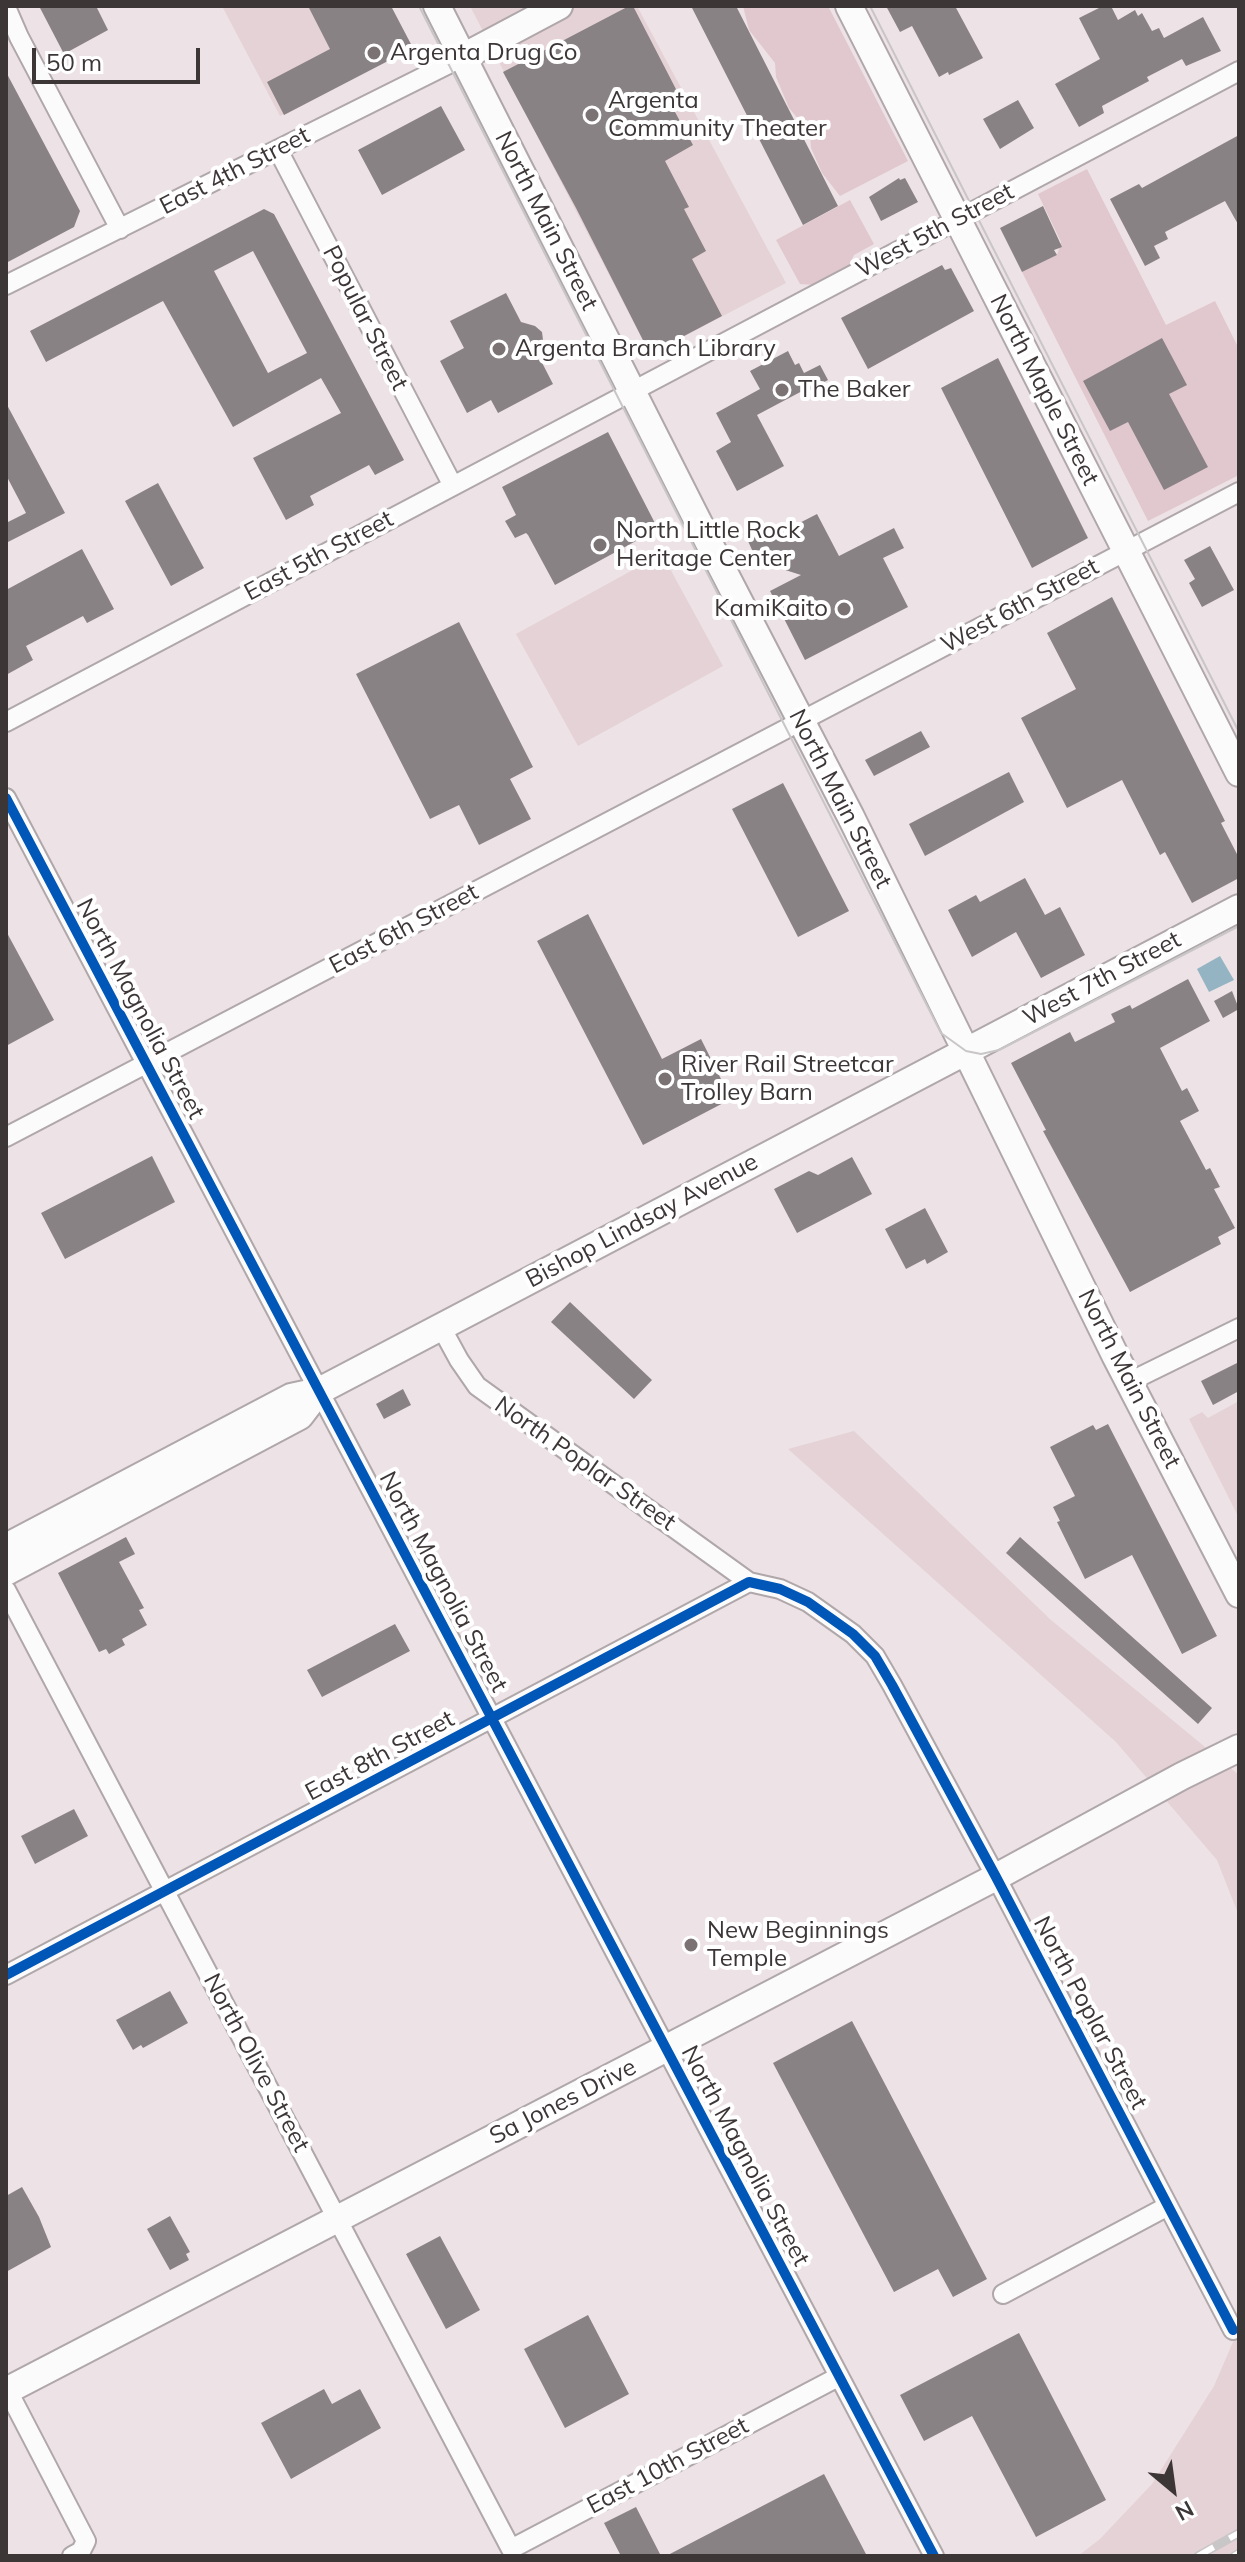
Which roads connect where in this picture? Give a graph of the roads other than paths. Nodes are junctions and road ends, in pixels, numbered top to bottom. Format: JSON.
{"nodes":[{"id":1,"x":437,"y":6,"type":"edge"},
{"id":2,"x":559,"y":6,"type":"edge"},
{"id":3,"x":849,"y":6,"type":"edge"},
{"id":4,"x":6,"y":7,"type":"edge"},
{"id":5,"x":463,"y":57,"type":"junction"},
{"id":6,"x":1239,"y":71,"type":"edge"},
{"id":7,"x":278,"y":150,"type":"junction"},
{"id":8,"x":957,"y":219,"type":"junction"},
{"id":9,"x":120,"y":229,"type":"junction"},
{"id":10,"x":6,"y":285,"type":"edge"},
{"id":11,"x":632,"y":391,"type":"junction"},
{"id":12,"x":453,"y":486,"type":"junction"},
{"id":13,"x":1239,"y":492,"type":"edge"},
{"id":14,"x":1125,"y":550,"type":"junction"},
{"id":15,"x":6,"y":722,"type":"edge"},
{"id":16,"x":802,"y":722,"type":"junction"},
{"id":17,"x":1239,"y":773,"type":"edge"},
{"id":18,"x":6,"y":798,"type":"edge"},
{"id":19,"x":1239,"y":908,"type":"edge"},
{"id":20,"x":966,"y":1051,"type":"junction"},
{"id":21,"x":147,"y":1064,"type":"junction"},
{"id":22,"x":6,"y":1137,"type":"edge"},
{"id":23,"x":441,"y":1327,"type":"junction"},
{"id":24,"x":1239,"y":1328,"type":"edge"},
{"id":25,"x":1129,"y":1382,"type":"junction"},
{"id":26,"x":319,"y":1391,"type":"junction"},
{"id":27,"x":6,"y":1547,"type":"edge"},
{"id":28,"x":6,"y":1572,"type":"edge"},
{"id":29,"x":749,"y":1582,"type":"junction"},
{"id":30,"x":6,"y":1590,"type":"edge"},
{"id":31,"x":1239,"y":1594,"type":"edge"},
{"id":32,"x":493,"y":1719,"type":"junction"},
{"id":33,"x":1239,"y":1748,"type":"edge"},
{"id":34,"x":996,"y":1877,"type":"junction"},
{"id":35,"x":166,"y":1891,"type":"junction"},
{"id":36,"x":6,"y":1975,"type":"edge"},
{"id":37,"x":666,"y":2048,"type":"junction"},
{"id":38,"x":1168,"y":2206,"type":"junction"},
{"id":39,"x":338,"y":2219,"type":"junction"},
{"id":40,"x":1003,"y":2294,"type":"dead end"},
{"id":41,"x":1233,"y":2330,"type":"dead end"},
{"id":42,"x":838,"y":2377,"type":"junction"},
{"id":43,"x":6,"y":2391,"type":"edge"},
{"id":44,"x":505,"y":2536,"type":"joint"},
{"id":45,"x":72,"y":2556,"type":"edge"},
{"id":46,"x":934,"y":2556,"type":"edge"}],
"edges":[{"from":1,"to":5,"type":"main road","name":"North Main Street"},
{"from":2,"to":5,"type":"main road"},
{"from":3,"to":8,"type":"main road","name":"North Maple Street"},
{"from":4,"to":9,"type":"street"},
{"from":5,"to":7,"type":"street","name":"East 4th Street"},
{"from":5,"to":11,"type":"main road","name":"North Main Street"},
{"from":6,"to":8,"type":"street","name":"West 5th Street"},
{"from":7,"to":9,"type":"street","name":"East 4th Street"},
{"from":7,"to":12,"type":"street","name":"Popular Street"},
{"from":8,"to":11,"type":"street","name":"West 5th Street"},
{"from":8,"to":14,"type":"main road","name":"North Maple Street"},
{"from":9,"to":10,"type":"street","name":"East 4th Street"},
{"from":11,"to":12,"type":"street","name":"East 5th Street"},
{"from":11,"to":16,"type":"main road","name":"North Main Street"},
{"from":12,"to":15,"type":"street","name":"East 5th Street"},
{"from":13,"to":14,"type":"street","name":"West 6th Street"},
{"from":14,"to":16,"type":"street","name":"West 6th Street"},
{"from":14,"to":17,"type":"main road","name":"North Maple Street"},
{"from":16,"to":20,"type":"main road","name":"North Main Street"},
{"from":16,"to":21,"type":"street","name":"East 6th Street"},
{"from":18,"to":21,"type":"street","name":"North Magnolia Street"},
{"from":19,"to":20,"type":"main road","name":"West 7th Street"},
{"from":20,"to":23,"type":"main road","name":"Bishop Lindsay Avenue"},
{"from":20,"to":25,"type":"main road","name":"North Main Street"},
{"from":21,"to":22,"type":"street","name":"East 6th Street"},
{"from":21,"to":26,"type":"street","name":"North Magnolia Street"},
{"from":23,"to":26,"type":"main road","name":"Bishop Lindsay Avenue"},
{"from":23,"to":29,"type":"street","name":"North Poplar Street"},
{"from":24,"to":25,"type":"street"},
{"from":25,"to":31,"type":"main road","name":"North Main Street"},
{"from":26,"to":27,"type":"main road","name":"Bishop Lindsay Avenue"},
{"from":26,"to":28,"type":"main road","name":"Bishop Lindsay Avenue"},
{"from":26,"to":32,"type":"street","name":"North Magnolia Street"},
{"from":29,"to":32,"type":"street","name":"East 8th Street"},
{"from":29,"to":34,"type":"street","name":"North Poplar Street"},
{"from":30,"to":35,"type":"street","name":"North Olive Street"},
{"from":32,"to":35,"type":"street","name":"East 8th Street"},
{"from":32,"to":37,"type":"street","name":"North Magnolia Street"},
{"from":33,"to":34,"type":"main road","name":"Sa Jones Drive"},
{"from":34,"to":37,"type":"main road","name":"Sa Jones Drive"},
{"from":34,"to":38,"type":"street","name":"North Poplar Street"},
{"from":35,"to":36,"type":"street","name":"East 8th Street"},
{"from":35,"to":39,"type":"street","name":"North Olive Street"},
{"from":37,"to":39,"type":"main road","name":"Sa Jones Drive"},
{"from":37,"to":42,"type":"street","name":"North Magnolia Street"},
{"from":38,"to":40,"type":"street"},
{"from":38,"to":41,"type":"street","name":"North Poplar Street"},
{"from":39,"to":43,"type":"main road","name":"Sa Jones Drive"},
{"from":39,"to":44,"type":"street","name":"North Olive Street"},
{"from":42,"to":44,"type":"street","name":"East 10th Street"},
{"from":42,"to":46,"type":"street","name":"North Magnolia Street"},
{"from":43,"to":45,"type":"street"}]}
